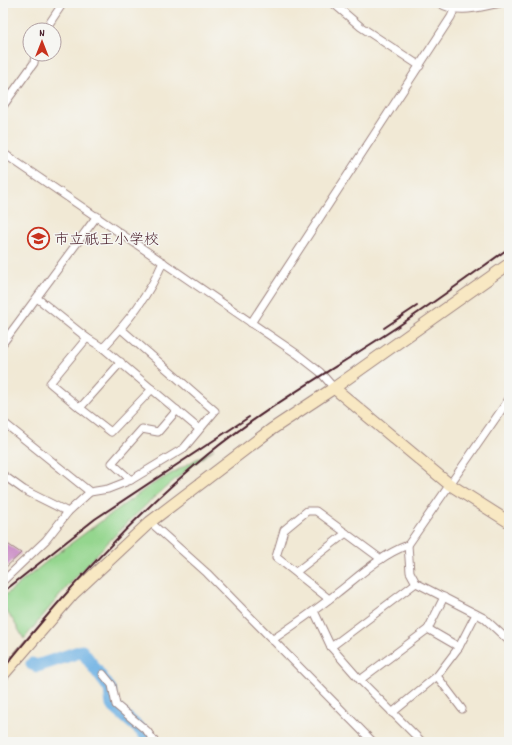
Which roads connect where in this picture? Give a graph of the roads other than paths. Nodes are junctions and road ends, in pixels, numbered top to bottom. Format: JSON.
{"nodes":[{"id":1,"x":63,"y":3,"type":"edge"},
{"id":2,"x":332,"y":3,"type":"edge"},
{"id":3,"x":439,"y":3,"type":"edge"},
{"id":4,"x":500,"y":3,"type":"edge"},
{"id":5,"x":454,"y":10,"type":"junction"},
{"id":6,"x":50,"y":22,"type":"edge"},
{"id":7,"x":34,"y":62,"type":"edge"},
{"id":8,"x":420,"y":66,"type":"junction"},
{"id":9,"x":3,"y":106,"type":"edge"},
{"id":10,"x":3,"y":152,"type":"edge"},
{"id":11,"x":96,"y":216,"type":"junction"},
{"id":12,"x":163,"y":262,"type":"junction"},
{"id":13,"x":509,"y":264,"type":"edge"},
{"id":14,"x":37,"y":298,"type":"junction"},
{"id":15,"x":251,"y":323,"type":"junction"},
{"id":16,"x":121,"y":329,"type":"junction"},
{"id":17,"x":87,"y":338,"type":"junction"},
{"id":18,"x":3,"y":343,"type":"edge"},
{"id":19,"x":103,"y":348,"type":"junction"},
{"id":20,"x":120,"y":362,"type":"junction"},
{"id":21,"x":334,"y":388,"type":"junction"},
{"id":22,"x":152,"y":389,"type":"junction"},
{"id":23,"x":509,"y":399,"type":"edge"},
{"id":24,"x":80,"y":408,"type":"junction"},
{"id":25,"x":177,"y":410,"type":"junction"},
{"id":26,"x":3,"y":422,"type":"edge"},
{"id":27,"x":199,"y":429,"type":"junction"},
{"id":28,"x":3,"y":475,"type":"edge"},
{"id":29,"x":131,"y":480,"type":"junction"},
{"id":30,"x":450,"y":484,"type":"junction"},
{"id":31,"x":90,"y":492,"type":"junction"},
{"id":32,"x":68,"y":512,"type":"junction"},
{"id":33,"x":150,"y":522,"type":"junction"},
{"id":34,"x":509,"y":522,"type":"edge"},
{"id":35,"x":346,"y":533,"type":"junction"},
{"id":36,"x":408,"y":545,"type":"junction"},
{"id":37,"x":381,"y":559,"type":"junction"},
{"id":38,"x":296,"y":572,"type":"junction"},
{"id":39,"x":3,"y":581,"type":"edge"},
{"id":40,"x":416,"y":583,"type":"junction"},
{"id":41,"x":444,"y":597,"type":"junction"},
{"id":42,"x":329,"y":599,"type":"junction"},
{"id":43,"x":314,"y":611,"type":"junction"},
{"id":44,"x":476,"y":614,"type":"junction"},
{"id":45,"x":428,"y":629,"type":"junction"},
{"id":46,"x":272,"y":640,"type":"junction"},
{"id":47,"x":509,"y":641,"type":"edge"},
{"id":48,"x":331,"y":647,"type":"junction"},
{"id":49,"x":459,"y":648,"type":"junction"},
{"id":50,"x":103,"y":674,"type":"dead end"},
{"id":51,"x":3,"y":675,"type":"edge"},
{"id":52,"x":438,"y":676,"type":"junction"},
{"id":53,"x":360,"y":680,"type":"junction"},
{"id":54,"x":462,"y":708,"type":"dead end"},
{"id":55,"x":392,"y":713,"type":"junction"},
{"id":56,"x":155,"y":742,"type":"edge"},
{"id":57,"x":373,"y":742,"type":"edge"},
{"id":58,"x":422,"y":742,"type":"edge"}],
"edges":[{"from":1,"to":6,"type":"street"},
{"from":2,"to":8,"type":"street"},
{"from":3,"to":5,"type":"street"},
{"from":4,"to":5,"type":"street"},
{"from":5,"to":8,"type":"street"},
{"from":7,"to":9,"type":"street"},
{"from":8,"to":15,"type":"street"},
{"from":10,"to":11,"type":"street"},
{"from":11,"to":12,"type":"street"},
{"from":11,"to":14,"type":"street"},
{"from":12,"to":15,"type":"street"},
{"from":12,"to":16,"type":"street"},
{"from":13,"to":21,"type":"street"},
{"from":14,"to":17,"type":"street"},
{"from":14,"to":18,"type":"street"},
{"from":15,"to":21,"type":"street"},
{"from":16,"to":19,"type":"street"},
{"from":16,"to":27,"type":"street"},
{"from":17,"to":19,"type":"street"},
{"from":17,"to":24,"type":"street"},
{"from":19,"to":20,"type":"street"},
{"from":20,"to":22,"type":"street"},
{"from":20,"to":24,"type":"street"},
{"from":21,"to":30,"type":"street"},
{"from":21,"to":33,"type":"street"},
{"from":22,"to":24,"type":"street"},
{"from":22,"to":25,"type":"street"},
{"from":23,"to":30,"type":"street"},
{"from":25,"to":27,"type":"street"},
{"from":25,"to":29,"type":"street"},
{"from":26,"to":31,"type":"street"},
{"from":27,"to":29,"type":"street"},
{"from":28,"to":32,"type":"street"},
{"from":29,"to":31,"type":"street"},
{"from":30,"to":34,"type":"street"},
{"from":30,"to":36,"type":"street"},
{"from":31,"to":32,"type":"street"},
{"from":32,"to":39,"type":"street"},
{"from":33,"to":46,"type":"street"},
{"from":33,"to":51,"type":"street"},
{"from":35,"to":37,"type":"street"},
{"from":35,"to":38,"type":"street"},
{"from":35,"to":38,"type":"street"},
{"from":36,"to":37,"type":"street"},
{"from":36,"to":40,"type":"street"},
{"from":37,"to":42,"type":"street"},
{"from":38,"to":42,"type":"street"},
{"from":40,"to":41,"type":"street"},
{"from":40,"to":48,"type":"street"},
{"from":41,"to":44,"type":"street"},
{"from":41,"to":45,"type":"street"},
{"from":42,"to":43,"type":"street"},
{"from":43,"to":46,"type":"street"},
{"from":43,"to":48,"type":"street"},
{"from":44,"to":47,"type":"street"},
{"from":44,"to":49,"type":"street"},
{"from":45,"to":49,"type":"street"},
{"from":45,"to":53,"type":"street"},
{"from":46,"to":57,"type":"street"},
{"from":48,"to":53,"type":"street"},
{"from":49,"to":52,"type":"street"},
{"from":50,"to":56,"type":"street"},
{"from":52,"to":54,"type":"street"},
{"from":52,"to":55,"type":"street"},
{"from":53,"to":55,"type":"street"},
{"from":55,"to":58,"type":"street"}]}
